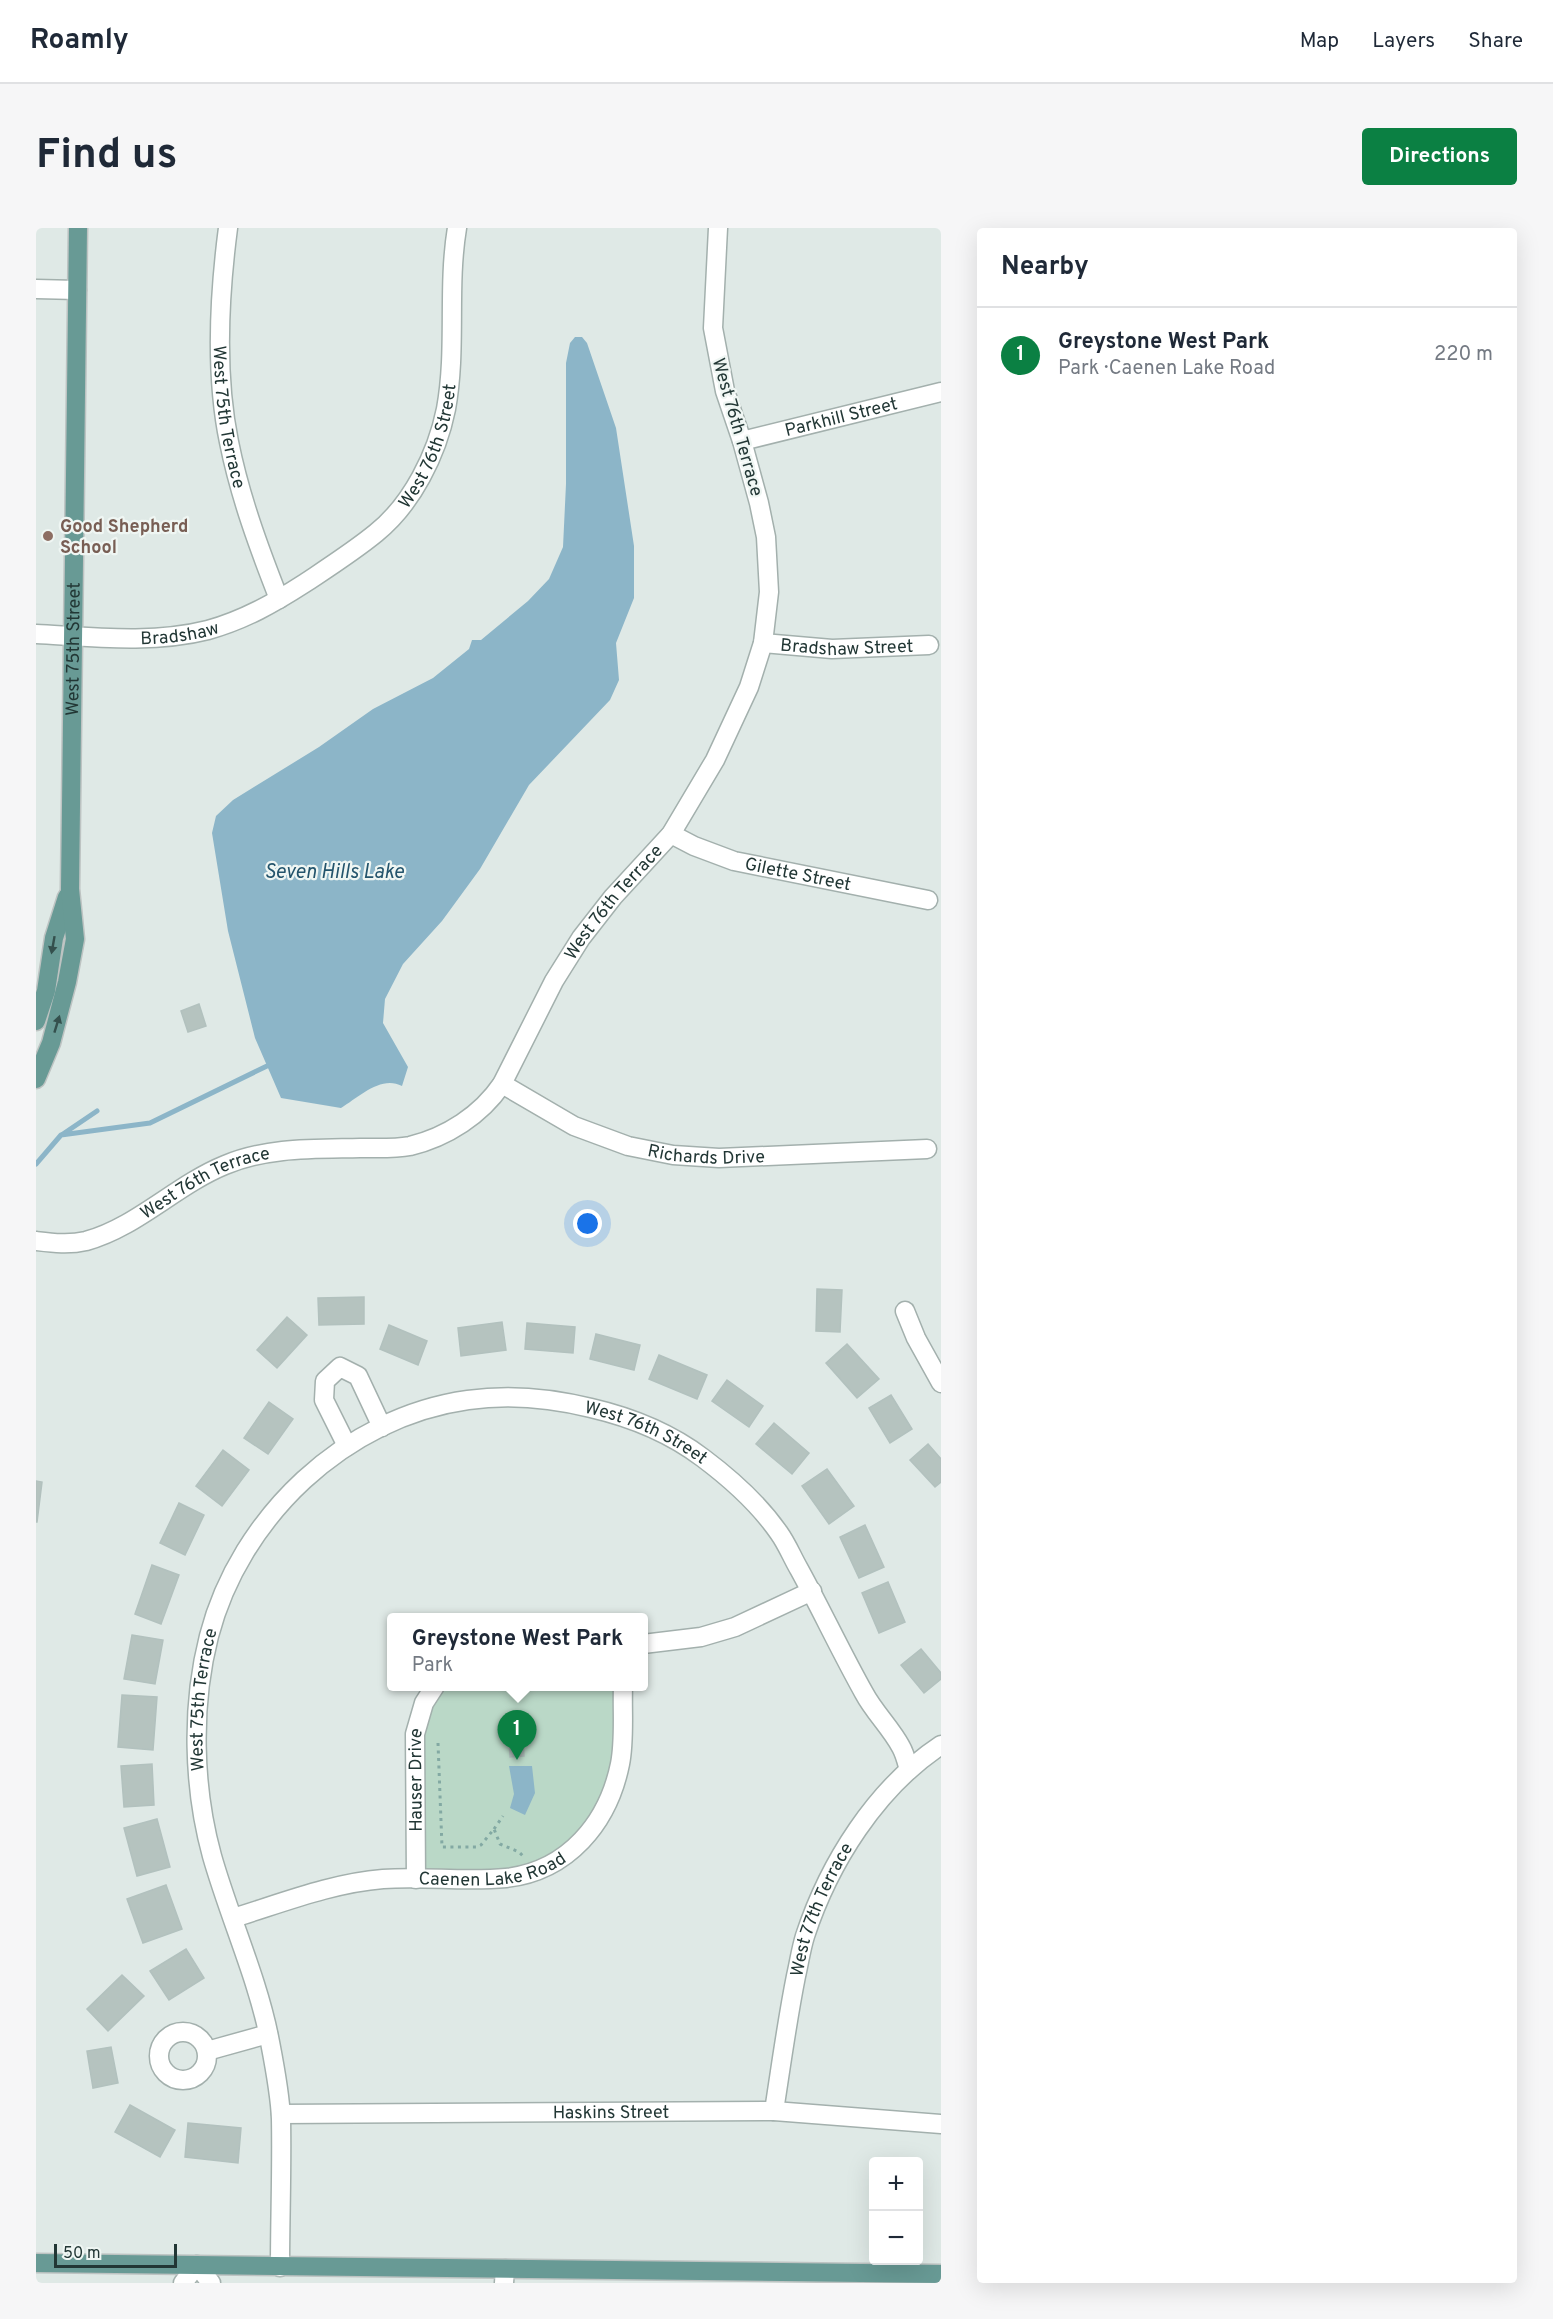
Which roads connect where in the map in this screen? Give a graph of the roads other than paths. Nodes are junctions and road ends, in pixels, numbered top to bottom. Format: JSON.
{"nodes":[{"id":1,"x":78,"y":228,"type":"edge"},
{"id":2,"x":228,"y":228,"type":"edge"},
{"id":3,"x":457,"y":228,"type":"edge"},
{"id":4,"x":718,"y":228,"type":"edge"},
{"id":5,"x":36,"y":290,"type":"edge"},
{"id":6,"x":77,"y":290,"type":"junction"},
{"id":7,"x":941,"y":392,"type":"edge"},
{"id":8,"x":742,"y":441,"type":"junction"},
{"id":9,"x":279,"y":599,"type":"junction"},
{"id":10,"x":36,"y":634,"type":"edge"},
{"id":11,"x":72,"y":636,"type":"junction"},
{"id":12,"x":763,"y":643,"type":"junction"},
{"id":13,"x":929,"y":645,"type":"dead end"},
{"id":14,"x":671,"y":834,"type":"junction"},
{"id":15,"x":70,"y":889,"type":"junction"},
{"id":16,"x":928,"y":900,"type":"dead end"},
{"id":17,"x":36,"y":1021,"type":"edge"},
{"id":18,"x":36,"y":1078,"type":"edge"},
{"id":19,"x":502,"y":1084,"type":"junction"},
{"id":20,"x":927,"y":1149,"type":"dead end"},
{"id":21,"x":36,"y":1241,"type":"edge"},
{"id":22,"x":905,"y":1311,"type":"dead end"},
{"id":23,"x":941,"y":1383,"type":"edge"},
{"id":24,"x":382,"y":1426,"type":"junction"},
{"id":25,"x":347,"y":1446,"type":"junction"},
{"id":26,"x":812,"y":1592,"type":"junction"},
{"id":27,"x":648,"y":1643,"type":"edge"},
{"id":28,"x":432,"y":1691,"type":"edge"},
{"id":29,"x":623,"y":1691,"type":"edge"},
{"id":30,"x":941,"y":1745,"type":"edge"},
{"id":31,"x":909,"y":1770,"type":"junction"},
{"id":32,"x":416,"y":1879,"type":"junction"},
{"id":33,"x":233,"y":1918,"type":"junction"},
{"id":34,"x":268,"y":2034,"type":"junction"},
{"id":35,"x":207,"y":2051,"type":"dead end"},
{"id":36,"x":774,"y":2111,"type":"junction"},
{"id":37,"x":281,"y":2114,"type":"junction"},
{"id":38,"x":941,"y":2124,"type":"edge"},
{"id":39,"x":36,"y":2263,"type":"edge"},
{"id":40,"x":197,"y":2265,"type":"junction"},
{"id":41,"x":280,"y":2267,"type":"junction"},
{"id":42,"x":941,"y":2274,"type":"edge"},
{"id":43,"x":468,"y":2276,"type":"edge"},
{"id":44,"x":505,"y":2276,"type":"edge"},
{"id":45,"x":792,"y":2278,"type":"edge"},
{"id":46,"x":819,"y":2278,"type":"edge"},
{"id":47,"x":183,"y":2283,"type":"edge"},
{"id":48,"x":211,"y":2283,"type":"edge"}],
"edges":[{"from":1,"to":6,"type":"main road","name":"West 75th Street"},
{"from":2,"to":9,"type":"street","name":"West 75th Terrace"},
{"from":3,"to":9,"type":"street","name":"West 76th Street"},
{"from":4,"to":8,"type":"street","name":"West 76th Terrace"},
{"from":5,"to":6,"type":"street"},
{"from":6,"to":11,"type":"main road","name":"West 75th Street"},
{"from":7,"to":8,"type":"street","name":"Parkhill Street"},
{"from":8,"to":12,"type":"street","name":"West 76th Terrace"},
{"from":9,"to":11,"type":"street","name":"Bradshaw"},
{"from":10,"to":11,"type":"street","name":"Bradshaw"},
{"from":11,"to":15,"type":"main road","name":"West 75th Street"},
{"from":12,"to":13,"type":"street","name":"Bradshaw Street"},
{"from":12,"to":14,"type":"street","name":"West 76th Terrace"},
{"from":14,"to":16,"type":"street","name":"Gilette Street"},
{"from":14,"to":19,"type":"street","name":"West 76th Terrace"},
{"from":15,"to":17,"type":"main road","name":"West 75th Street","one_way":true},
{"from":18,"to":15,"type":"main road","name":"West 75th Street","one_way":true},
{"from":19,"to":20,"type":"street","name":"Richards Drive"},
{"from":19,"to":21,"type":"street","name":"West 76th Terrace"},
{"from":22,"to":23,"type":"street"},
{"from":24,"to":25,"type":"street","name":"West 75th Terrace"},
{"from":24,"to":25,"type":"street"},
{"from":24,"to":26,"type":"street","name":"West 76th Street"},
{"from":25,"to":33,"type":"street","name":"West 75th Terrace"},
{"from":26,"to":27,"type":"street"},
{"from":26,"to":31,"type":"street","name":"West 76th Street"},
{"from":28,"to":32,"type":"street","name":"Hauser Drive"},
{"from":29,"to":32,"type":"street","name":"Caenen Lake Road"},
{"from":30,"to":31,"type":"street","name":"West 77th Terrace"},
{"from":31,"to":36,"type":"street","name":"West 77th Terrace"},
{"from":32,"to":33,"type":"street","name":"Caenen Lake Road"},
{"from":33,"to":34,"type":"street","name":"West 75th Terrace"},
{"from":34,"to":35,"type":"street"},
{"from":34,"to":37,"type":"street","name":"West 75th Terrace"},
{"from":36,"to":37,"type":"street","name":"Haskins Street"},
{"from":36,"to":38,"type":"street","name":"Haskins Street"},
{"from":37,"to":41,"type":"street","name":"West 75th Terrace"},
{"from":39,"to":40,"type":"main road"},
{"from":40,"to":41,"type":"main road"},
{"from":40,"to":47,"type":"street"},
{"from":40,"to":48,"type":"street"},
{"from":41,"to":43,"type":"main road"},
{"from":42,"to":46,"type":"main road"},
{"from":43,"to":44,"type":"main road"},
{"from":44,"to":45,"type":"main road"},
{"from":45,"to":46,"type":"main road"}]}
